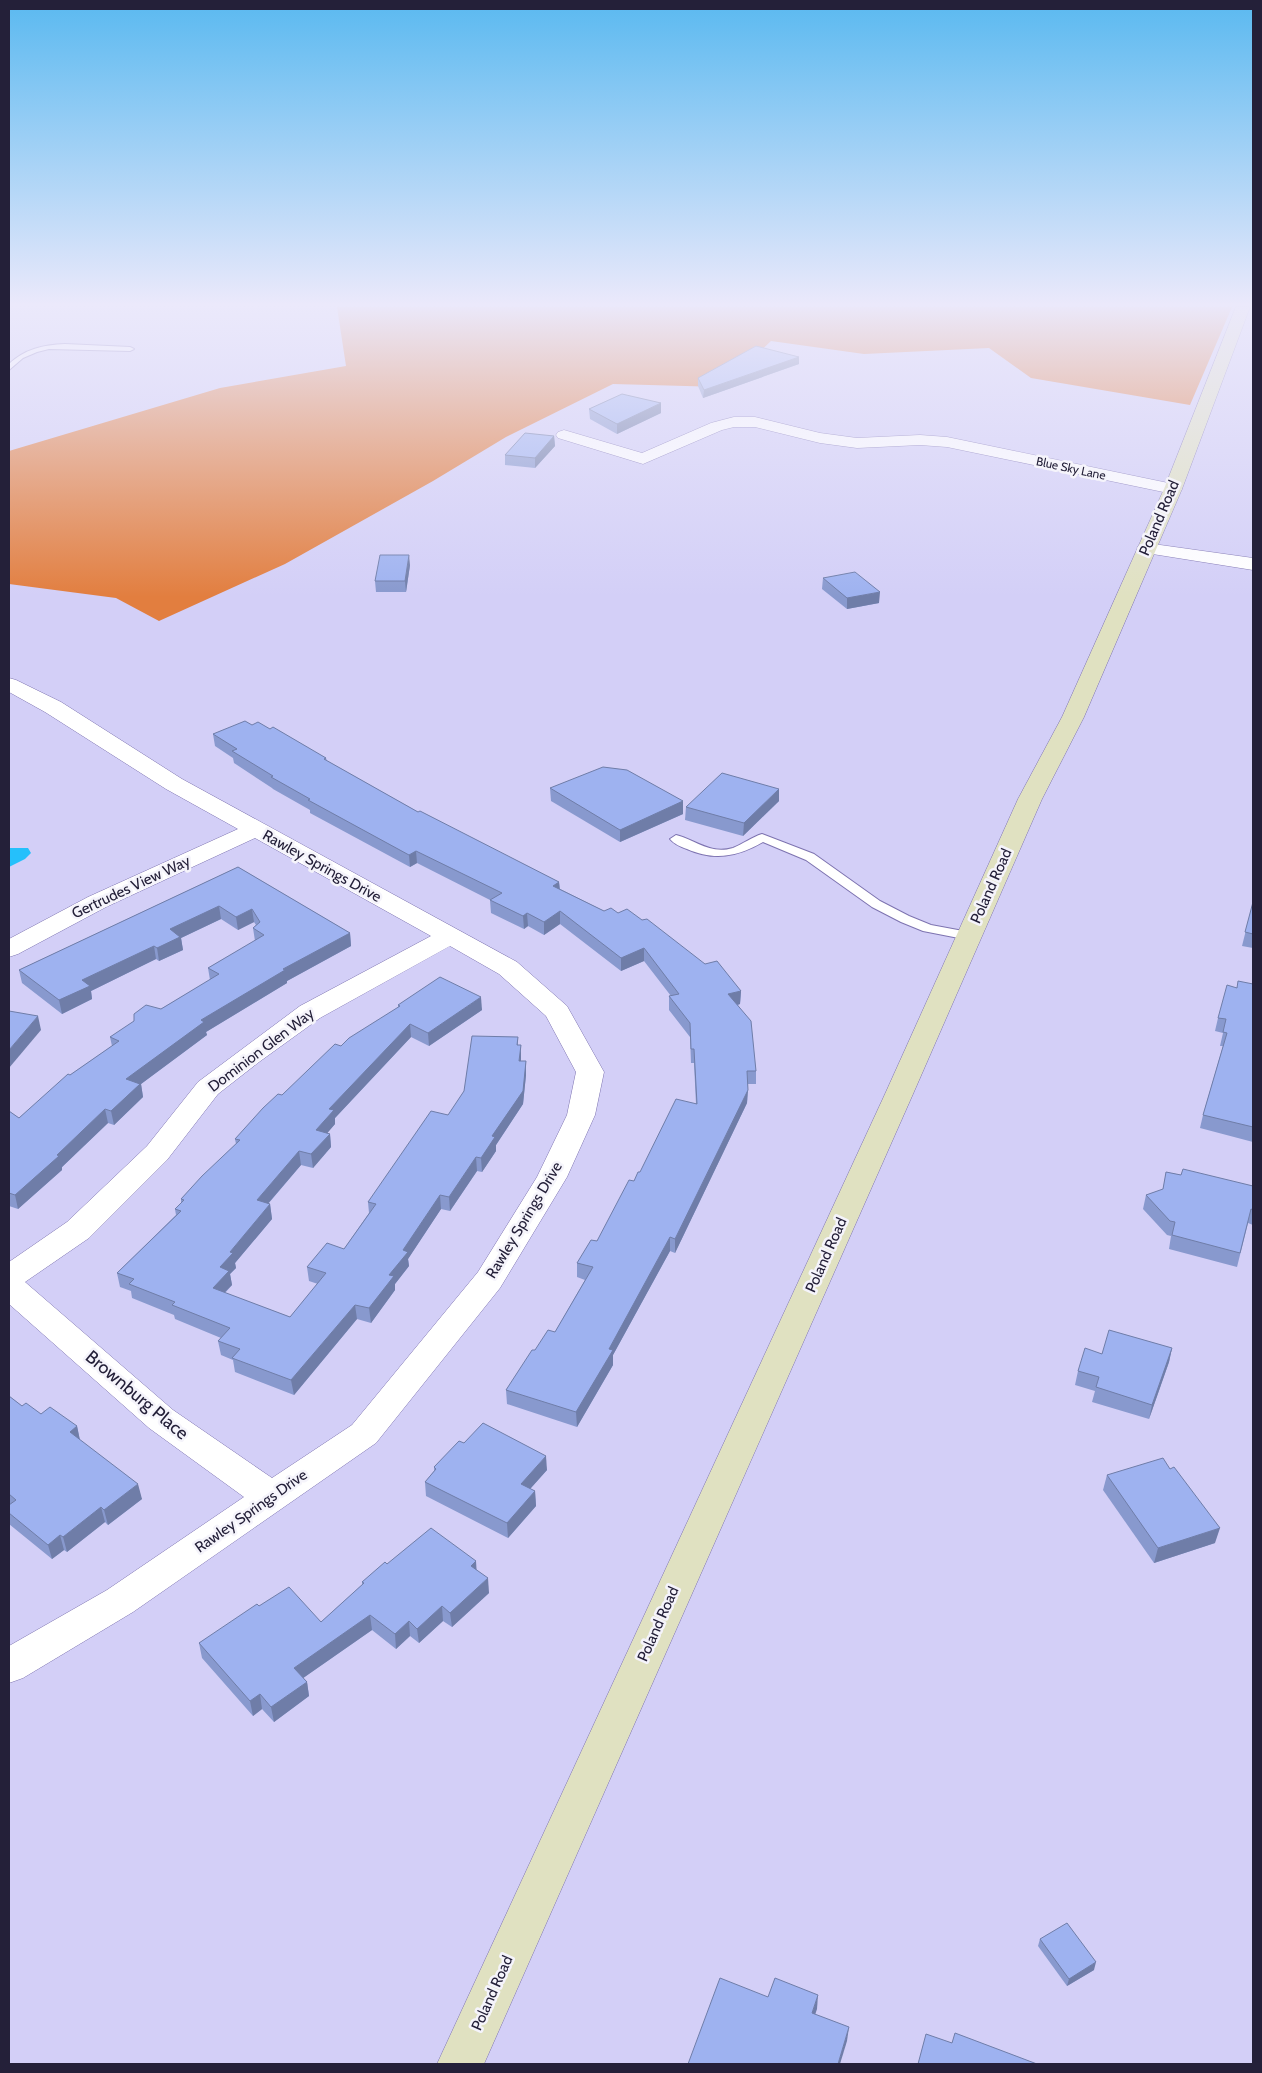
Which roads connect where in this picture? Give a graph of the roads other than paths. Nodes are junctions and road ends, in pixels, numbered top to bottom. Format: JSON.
{"nodes":[{"id":1,"x":1204,"y":404,"type":"edge"},
{"id":2,"x":564,"y":434,"type":"dead end"},
{"id":3,"x":1173,"y":489,"type":"junction"},
{"id":4,"x":1146,"y":548,"type":"junction"},
{"id":5,"x":1253,"y":564,"type":"edge"},
{"id":6,"x":9,"y":684,"type":"edge"},
{"id":7,"x":256,"y":830,"type":"junction"},
{"id":8,"x":676,"y":839,"type":"dead end"},
{"id":9,"x":450,"y":936,"type":"junction"},
{"id":10,"x":969,"y":936,"type":"junction"},
{"id":11,"x":9,"y":949,"type":"edge"},
{"id":12,"x":9,"y":1277,"type":"edge"},
{"id":13,"x":9,"y":1286,"type":"edge"},
{"id":14,"x":271,"y":1497,"type":"junction"},
{"id":15,"x":9,"y":1666,"type":"edge"},
{"id":16,"x":460,"y":2064,"type":"edge"}],
"edges":[{"from":1,"to":3,"type":"street","name":"Poland Road"},
{"from":2,"to":3,"type":"street","name":"Blue Sky Lane"},
{"from":3,"to":4,"type":"street","name":"Poland Road"},
{"from":4,"to":5,"type":"street"},
{"from":4,"to":10,"type":"street","name":"Poland Road"},
{"from":6,"to":7,"type":"street","name":"Rawley Springs Drive"},
{"from":7,"to":9,"type":"street","name":"Rawley Springs Drive"},
{"from":7,"to":11,"type":"street","name":"Gertrudes View Way"},
{"from":8,"to":10,"type":"lane"},
{"from":9,"to":12,"type":"street","name":"Dominion Glen Way"},
{"from":9,"to":14,"type":"street","name":"Rawley Springs Drive"},
{"from":10,"to":16,"type":"street","name":"Poland Road"},
{"from":13,"to":14,"type":"street","name":"Brownburg Place"},
{"from":14,"to":15,"type":"street","name":"Rawley Springs Drive"}]}
